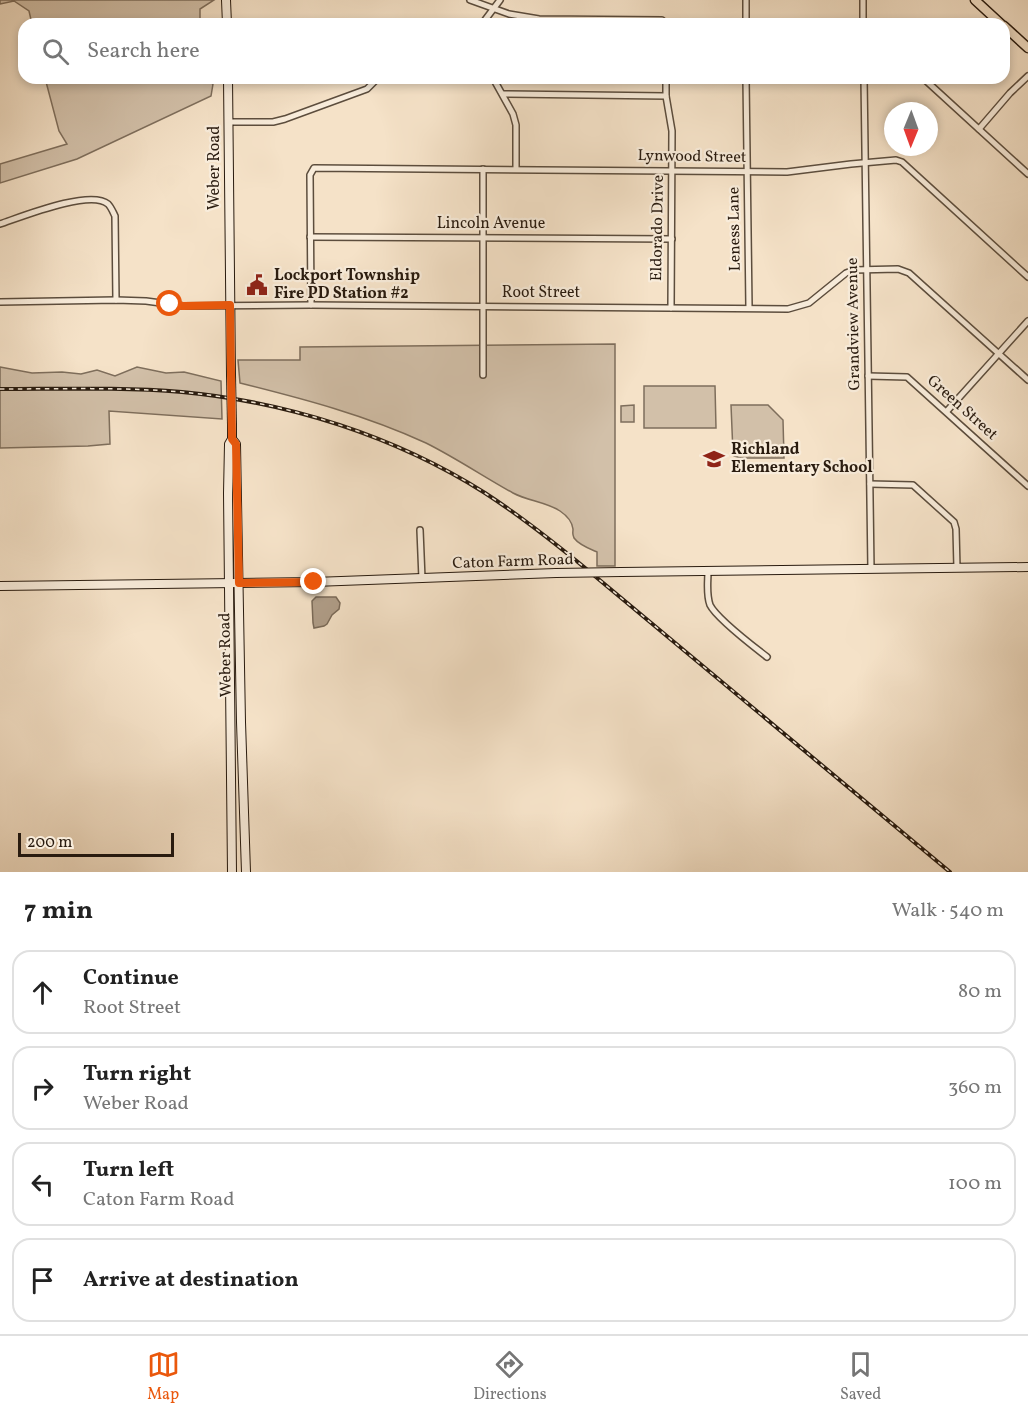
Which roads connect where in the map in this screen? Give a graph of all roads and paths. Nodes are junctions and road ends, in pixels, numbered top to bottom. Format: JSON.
{"nodes":[{"id":1,"x":226,"y":0,"type":"edge"},
{"id":2,"x":470,"y":0,"type":"edge"},
{"id":3,"x":500,"y":0,"type":"edge"},
{"id":4,"x":746,"y":0,"type":"edge"},
{"id":5,"x":863,"y":0,"type":"edge"},
{"id":6,"x":975,"y":0,"type":"edge"},
{"id":7,"x":494,"y":8,"type":"junction"},
{"id":8,"x":226,"y":18,"type":"edge"},
{"id":9,"x":486,"y":18,"type":"edge"},
{"id":10,"x":530,"y":18,"type":"edge"},
{"id":11,"x":746,"y":18,"type":"edge"},
{"id":12,"x":863,"y":18,"type":"edge"},
{"id":13,"x":995,"y":18,"type":"edge"},
{"id":14,"x":1010,"y":31,"type":"edge"},
{"id":15,"x":1028,"y":48,"type":"edge"},
{"id":16,"x":1028,"y":75,"type":"edge"},
{"id":17,"x":228,"y":84,"type":"edge"},
{"id":18,"x":372,"y":84,"type":"edge"},
{"id":19,"x":497,"y":84,"type":"edge"},
{"id":20,"x":666,"y":84,"type":"edge"},
{"id":21,"x":747,"y":84,"type":"edge"},
{"id":22,"x":864,"y":84,"type":"edge"},
{"id":23,"x":930,"y":84,"type":"edge"},
{"id":24,"x":503,"y":94,"type":"junction"},
{"id":25,"x":666,"y":96,"type":"junction"},
{"id":26,"x":228,"y":122,"type":"junction"},
{"id":27,"x":979,"y":129,"type":"junction"},
{"id":28,"x":865,"y":163,"type":"junction"},
{"id":29,"x":483,"y":170,"type":"junction"},
{"id":30,"x":516,"y":170,"type":"junction"},
{"id":31,"x":673,"y":171,"type":"junction"},
{"id":32,"x":748,"y":171,"type":"junction"},
{"id":33,"x":1028,"y":174,"type":"edge"},
{"id":34,"x":0,"y":224,"type":"edge"},
{"id":35,"x":310,"y":237,"type":"junction"},
{"id":36,"x":483,"y":238,"type":"junction"},
{"id":37,"x":672,"y":238,"type":"junction"},
{"id":38,"x":867,"y":270,"type":"junction"},
{"id":39,"x":1028,"y":277,"type":"edge"},
{"id":40,"x":116,"y":300,"type":"junction"},
{"id":41,"x":0,"y":303,"type":"edge"},
{"id":42,"x":230,"y":305,"type":"junction"},
{"id":43,"x":311,"y":305,"type":"junction"},
{"id":44,"x":483,"y":307,"type":"junction"},
{"id":45,"x":671,"y":308,"type":"junction"},
{"id":46,"x":749,"y":309,"type":"junction"},
{"id":47,"x":1028,"y":321,"type":"edge"},
{"id":48,"x":999,"y":354,"type":"junction"},
{"id":49,"x":483,"y":375,"type":"dead end"},
{"id":50,"x":868,"y":376,"type":"junction"},
{"id":51,"x":1028,"y":380,"type":"edge"},
{"id":52,"x":947,"y":411,"type":"junction"},
{"id":53,"x":232,"y":439,"type":"junction"},
{"id":54,"x":870,"y":484,"type":"junction"},
{"id":55,"x":1028,"y":486,"type":"edge"},
{"id":56,"x":420,"y":530,"type":"dead end"},
{"id":57,"x":1028,"y":567,"type":"edge"},
{"id":58,"x":957,"y":568,"type":"junction"},
{"id":59,"x":871,"y":569,"type":"junction"},
{"id":60,"x":708,"y":571,"type":"junction"},
{"id":61,"x":422,"y":579,"type":"junction"},
{"id":62,"x":239,"y":583,"type":"junction"},
{"id":63,"x":229,"y":584,"type":"junction"},
{"id":64,"x":0,"y":586,"type":"edge"},
{"id":65,"x":767,"y":657,"type":"dead end"},
{"id":66,"x":232,"y":872,"type":"edge"},
{"id":67,"x":246,"y":872,"type":"edge"}],
"edges":[{"from":1,"to":8,"type":"main road"},
{"from":2,"to":7,"type":"street"},
{"from":3,"to":7,"type":"street"},
{"from":4,"to":11,"type":"street"},
{"from":5,"to":12,"type":"street"},
{"from":6,"to":13,"type":"main road"},
{"from":7,"to":9,"type":"street"},
{"from":7,"to":10,"type":"street"},
{"from":14,"to":15,"type":"main road"},
{"from":16,"to":27,"type":"street"},
{"from":17,"to":26,"type":"main road","name":"Weber Road"},
{"from":18,"to":26,"type":"street"},
{"from":19,"to":24,"type":"street"},
{"from":20,"to":25,"type":"street","name":"Eldorado Drive"},
{"from":21,"to":32,"type":"street","name":"Leness Lane"},
{"from":22,"to":28,"type":"street","name":"Grandview Avenue"},
{"from":23,"to":27,"type":"street"},
{"from":24,"to":25,"type":"street"},
{"from":24,"to":30,"type":"street"},
{"from":25,"to":31,"type":"street","name":"Eldorado Drive"},
{"from":26,"to":42,"type":"main road","name":"Weber Road"},
{"from":27,"to":33,"type":"street"},
{"from":28,"to":32,"type":"street","name":"Lynwood Street"},
{"from":28,"to":38,"type":"street","name":"Grandview Avenue"},
{"from":28,"to":39,"type":"street","name":"Lynwood Street"},
{"from":29,"to":30,"type":"street","name":"Lynwood Street"},
{"from":29,"to":35,"type":"street","name":"Lynwood Street"},
{"from":29,"to":36,"type":"street"},
{"from":30,"to":31,"type":"street","name":"Lynwood Street"},
{"from":31,"to":32,"type":"street","name":"Lynwood Street"},
{"from":31,"to":37,"type":"street","name":"Eldorado Drive"},
{"from":32,"to":46,"type":"street","name":"Leness Lane"},
{"from":34,"to":40,"type":"street"},
{"from":35,"to":36,"type":"street","name":"Lincoln Avenue"},
{"from":35,"to":43,"type":"street"},
{"from":36,"to":37,"type":"street","name":"Lincoln Avenue"},
{"from":36,"to":44,"type":"street"},
{"from":37,"to":45,"type":"street","name":"Eldorado Drive"},
{"from":38,"to":46,"type":"street","name":"Root Street"},
{"from":38,"to":48,"type":"street","name":"Root Street"},
{"from":38,"to":50,"type":"street","name":"Grandview Avenue"},
{"from":40,"to":41,"type":"street","name":"Root Street"},
{"from":40,"to":42,"type":"street","name":"Root Street"},
{"from":42,"to":43,"type":"street","name":"Root Street"},
{"from":42,"to":53,"type":"main road","name":"Weber Road","bridge":true},
{"from":43,"to":44,"type":"street","name":"Root Street"},
{"from":44,"to":45,"type":"street","name":"Root Street"},
{"from":44,"to":49,"type":"street"},
{"from":45,"to":46,"type":"street","name":"Root Street"},
{"from":47,"to":48,"type":"street"},
{"from":48,"to":51,"type":"street","name":"Root Street"},
{"from":48,"to":52,"type":"street"},
{"from":50,"to":52,"type":"street","name":"Green Street"},
{"from":50,"to":54,"type":"street","name":"Grandview Avenue"},
{"from":52,"to":55,"type":"street","name":"Green Street"},
{"from":53,"to":62,"type":"main road","name":"Weber Road"},
{"from":53,"to":63,"type":"main road","name":"Weber Road"},
{"from":54,"to":58,"type":"street"},
{"from":54,"to":59,"type":"street","name":"Grandview Avenue"},
{"from":56,"to":61,"type":"street"},
{"from":57,"to":58,"type":"main road","name":"Caton Farm Road"},
{"from":58,"to":59,"type":"main road","name":"Caton Farm Road"},
{"from":59,"to":60,"type":"main road","name":"Caton Farm Road"},
{"from":60,"to":61,"type":"main road","name":"Caton Farm Road","bridge":true},
{"from":60,"to":65,"type":"street"},
{"from":61,"to":62,"type":"main road","name":"Caton Farm Road"},
{"from":62,"to":63,"type":"main road","name":"Caton Farm Road"},
{"from":62,"to":67,"type":"main road","name":"Weber Road"},
{"from":63,"to":64,"type":"main road","name":"Caton Farm Road"},
{"from":63,"to":66,"type":"main road","name":"Weber Road"}]}
